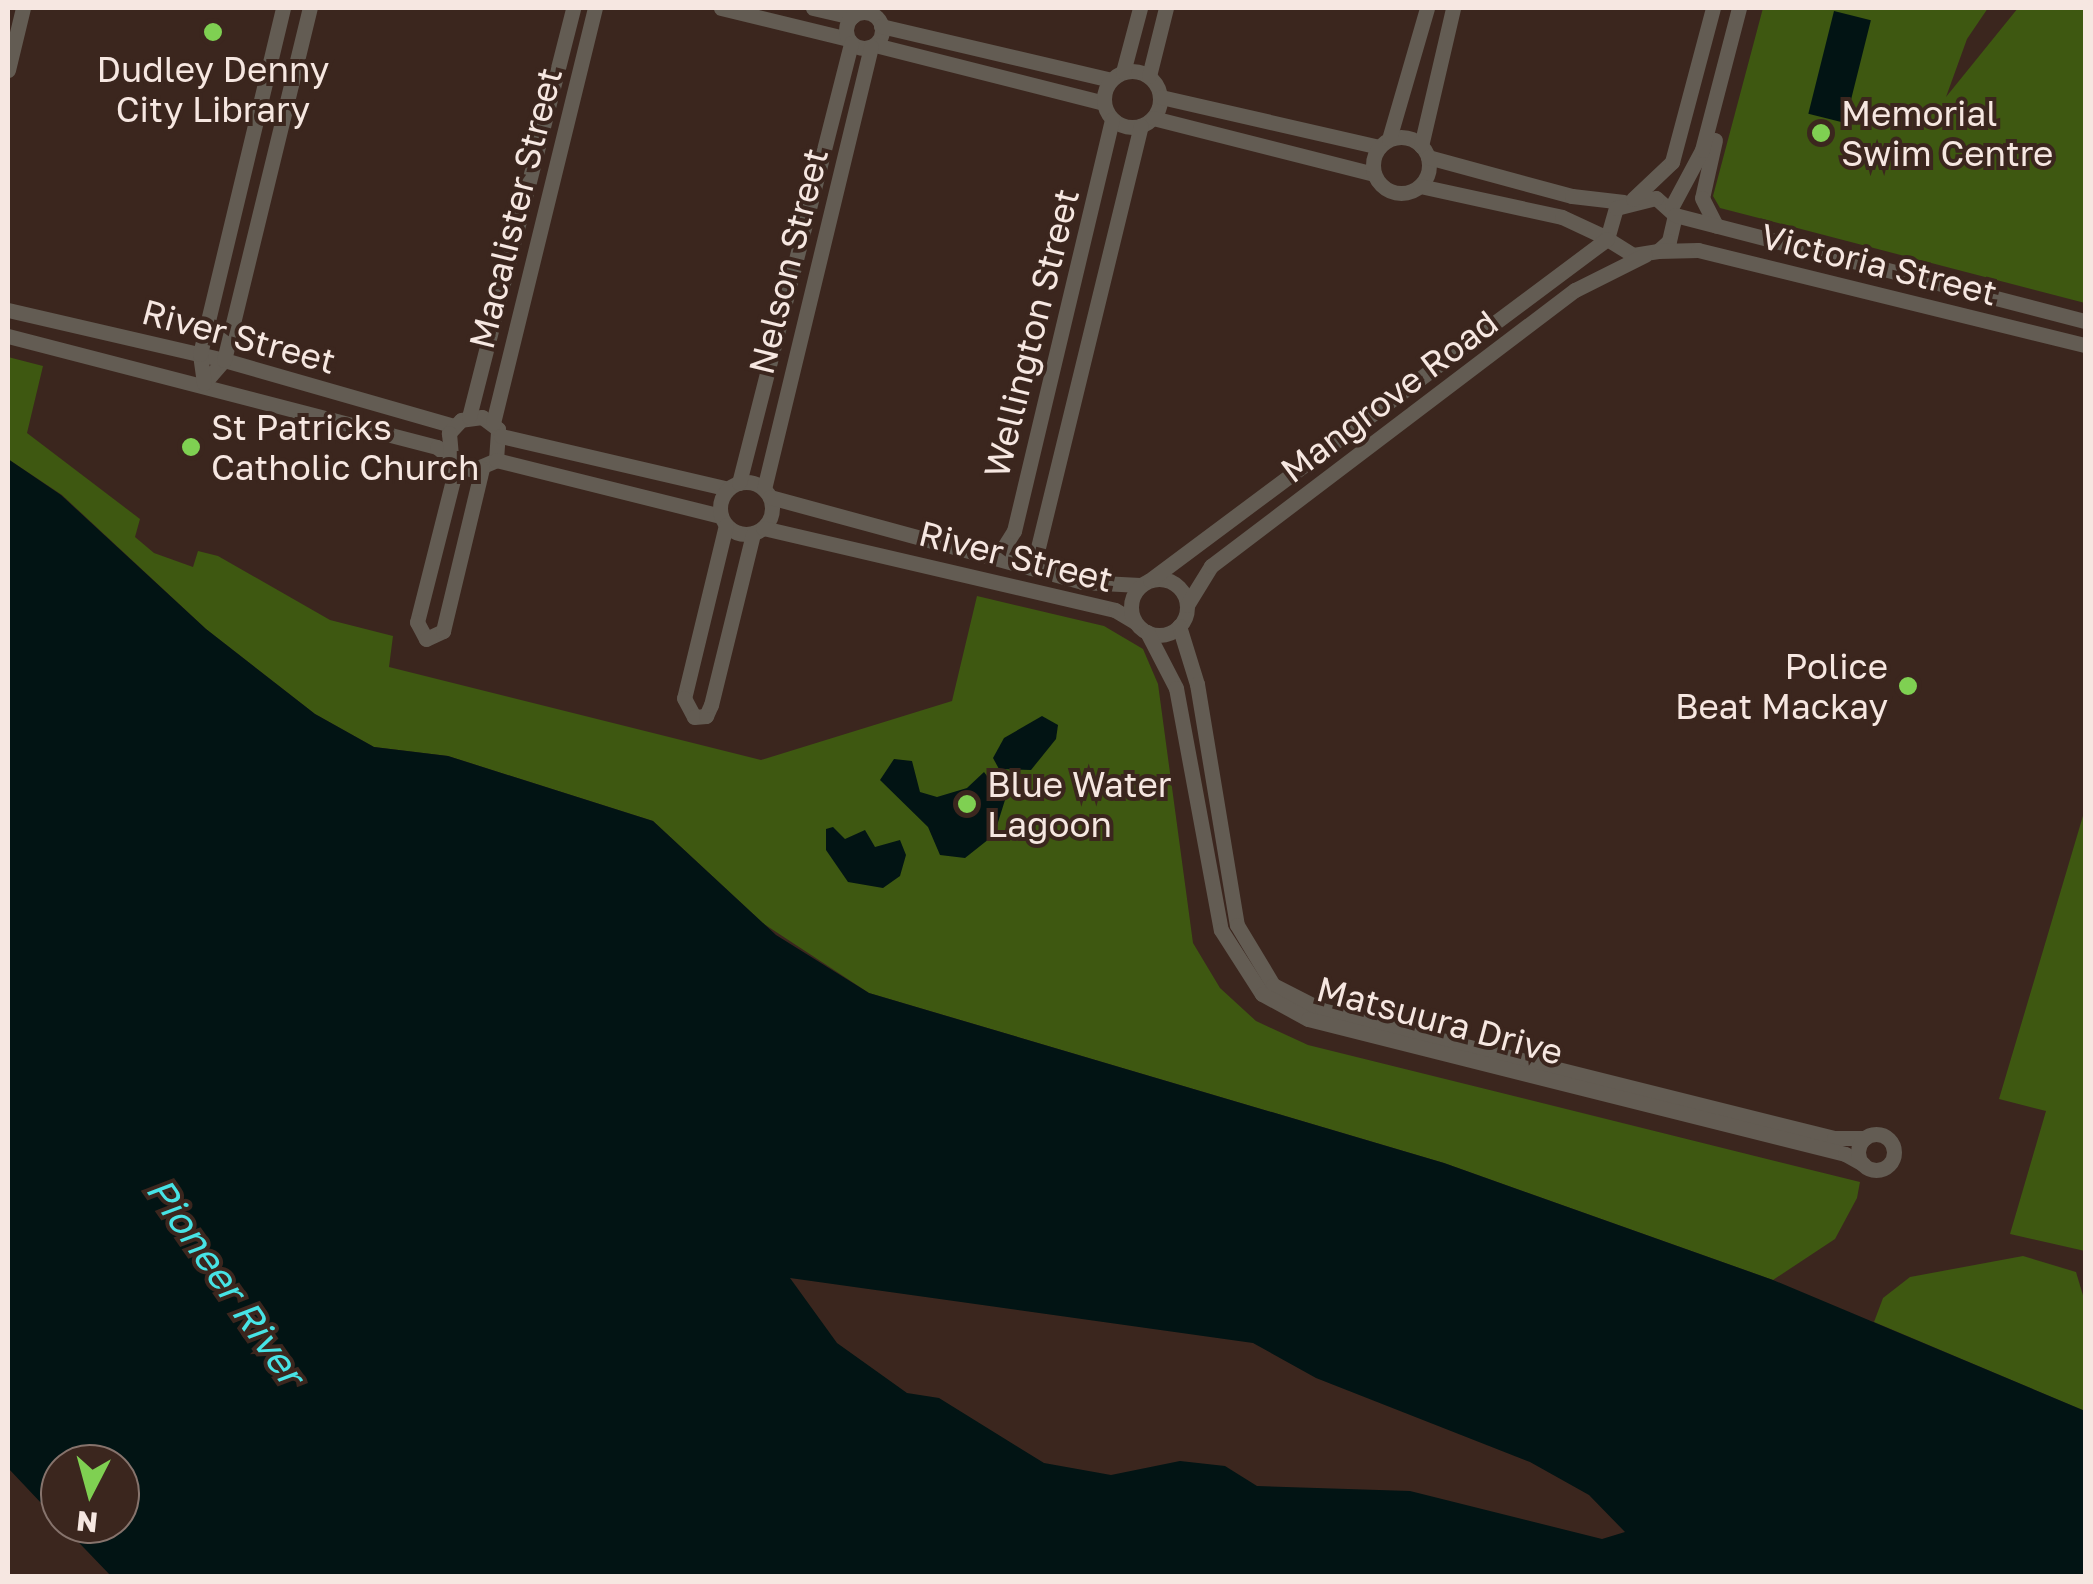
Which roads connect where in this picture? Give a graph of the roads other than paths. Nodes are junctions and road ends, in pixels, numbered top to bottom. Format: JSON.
{"nodes":[{"id":1,"x":23,"y":8,"type":"edge"},
{"id":2,"x":283,"y":8,"type":"edge"},
{"id":3,"x":310,"y":8,"type":"edge"},
{"id":4,"x":573,"y":8,"type":"edge"},
{"id":5,"x":595,"y":8,"type":"edge"},
{"id":6,"x":721,"y":8,"type":"edge"},
{"id":7,"x":813,"y":8,"type":"edge"},
{"id":8,"x":1140,"y":8,"type":"edge"},
{"id":9,"x":1166,"y":8,"type":"edge"},
{"id":10,"x":1427,"y":8,"type":"edge"},
{"id":11,"x":1453,"y":8,"type":"edge"},
{"id":12,"x":1713,"y":8,"type":"edge"},
{"id":13,"x":1739,"y":8,"type":"edge"},
{"id":14,"x":855,"y":13,"type":"edge"},
{"id":15,"x":880,"y":18,"type":"edge"},
{"id":16,"x":849,"y":41,"type":"junction"},
{"id":17,"x":873,"y":46,"type":"junction"},
{"id":18,"x":8,"y":64,"type":"edge"},
{"id":19,"x":1117,"y":76,"type":"junction"},
{"id":20,"x":1149,"y":76,"type":"junction"},
{"id":21,"x":1719,"y":86,"type":"junction"},
{"id":22,"x":1161,"y":98,"type":"junction"},
{"id":23,"x":1108,"y":111,"type":"junction"},
{"id":24,"x":1147,"y":122,"type":"junction"},
{"id":25,"x":1384,"y":143,"type":"junction"},
{"id":26,"x":1424,"y":152,"type":"junction"},
{"id":27,"x":1374,"y":174,"type":"junction"},
{"id":28,"x":1420,"y":186,"type":"junction"},
{"id":29,"x":1629,"y":201,"type":"junction"},
{"id":30,"x":1674,"y":211,"type":"junction"},
{"id":31,"x":1716,"y":226,"type":"junction"},
{"id":32,"x":1607,"y":238,"type":"junction"},
{"id":33,"x":1652,"y":253,"type":"junction"},
{"id":34,"x":8,"y":310,"type":"edge"},
{"id":35,"x":210,"y":314,"type":"junction"},
{"id":36,"x":234,"y":319,"type":"junction"},
{"id":37,"x":2086,"y":321,"type":"edge"},
{"id":38,"x":8,"y":336,"type":"edge"},
{"id":39,"x":2086,"y":345,"type":"edge"},
{"id":40,"x":200,"y":354,"type":"junction"},
{"id":41,"x":224,"y":360,"type":"junction"},
{"id":42,"x":204,"y":383,"type":"junction"},
{"id":43,"x":469,"y":417,"type":"junction"},
{"id":44,"x":454,"y":426,"type":"junction"},
{"id":45,"x":497,"y":430,"type":"junction"},
{"id":46,"x":454,"y":460,"type":"junction"},
{"id":47,"x":489,"y":465,"type":"junction"},
{"id":48,"x":733,"y":486,"type":"junction"},
{"id":49,"x":767,"y":493,"type":"junction"},
{"id":50,"x":723,"y":521,"type":"junction"},
{"id":51,"x":758,"y":531,"type":"junction"},
{"id":52,"x":436,"y":544,"type":"junction"},
{"id":53,"x":461,"y":552,"type":"junction"},
{"id":54,"x":998,"y":558,"type":"junction"},
{"id":55,"x":1033,"y":568,"type":"junction"},
{"id":56,"x":1145,"y":582,"type":"junction"},
{"id":57,"x":1187,"y":605,"type":"junction"},
{"id":58,"x":1180,"y":626,"type":"junction"},
{"id":59,"x":1141,"y":627,"type":"junction"},
{"id":60,"x":1865,"y":1138,"type":"junction"},
{"id":61,"x":1863,"y":1164,"type":"junction"}],
"edges":[{"from":1,"to":18,"type":"street"},
{"from":2,"to":35,"type":"street"},
{"from":3,"to":36,"type":"street"},
{"from":4,"to":43,"type":"street","name":"Macalister Street"},
{"from":5,"to":45,"type":"street","name":"Macalister Street"},
{"from":6,"to":16,"type":"street"},
{"from":7,"to":14,"type":"street"},
{"from":8,"to":19,"type":"street"},
{"from":9,"to":20,"type":"street"},
{"from":10,"to":25,"type":"street"},
{"from":11,"to":26,"type":"street"},
{"from":12,"to":29,"type":"street"},
{"from":13,"to":21,"type":"street"},
{"from":14,"to":15,"type":"street"},
{"from":14,"to":16,"type":"street","name":"Nelson Street"},
{"from":15,"to":17,"type":"street","name":"Nelson Street"},
{"from":15,"to":19,"type":"street"},
{"from":16,"to":17,"type":"street"},
{"from":16,"to":48,"type":"street","name":"Nelson Street"},
{"from":17,"to":23,"type":"street"},
{"from":17,"to":49,"type":"street","name":"Nelson Street"},
{"from":19,"to":20,"type":"street"},
{"from":19,"to":23,"type":"street","name":"Wellington Street"},
{"from":20,"to":22,"type":"street"},
{"from":21,"to":30,"type":"street"},
{"from":21,"to":31,"type":"street"},
{"from":22,"to":24,"type":"street","name":"Wellington Street"},
{"from":22,"to":25,"type":"street"},
{"from":23,"to":24,"type":"street"},
{"from":23,"to":54,"type":"street","name":"Wellington Street"},
{"from":24,"to":27,"type":"street"},
{"from":24,"to":55,"type":"street","name":"Wellington Street"},
{"from":25,"to":26,"type":"street"},
{"from":25,"to":27,"type":"street"},
{"from":26,"to":28,"type":"street"},
{"from":26,"to":29,"type":"street"},
{"from":27,"to":28,"type":"street"},
{"from":28,"to":32,"type":"street"},
{"from":29,"to":30,"type":"street"},
{"from":29,"to":32,"type":"street"},
{"from":30,"to":31,"type":"street","name":"Victoria Street"},
{"from":30,"to":33,"type":"street"},
{"from":31,"to":37,"type":"street","name":"Victoria Street"},
{"from":32,"to":33,"type":"street"},
{"from":32,"to":56,"type":"street","name":"Mangrove Road"},
{"from":33,"to":39,"type":"street","name":"Victoria Street"},
{"from":33,"to":57,"type":"street","name":"Mangrove Road"},
{"from":34,"to":40,"type":"street","name":"River Street"},
{"from":35,"to":36,"type":"street"},
{"from":35,"to":40,"type":"street"},
{"from":36,"to":41,"type":"street"},
{"from":38,"to":42,"type":"street","name":"River Street"},
{"from":40,"to":41,"type":"street","name":"River Street"},
{"from":40,"to":42,"type":"street"},
{"from":41,"to":42,"type":"street"},
{"from":41,"to":44,"type":"street","name":"River Street"},
{"from":42,"to":46,"type":"street","name":"River Street"},
{"from":43,"to":44,"type":"street"},
{"from":43,"to":45,"type":"street"},
{"from":44,"to":46,"type":"street"},
{"from":45,"to":47,"type":"street","name":"Macalister Street"},
{"from":45,"to":48,"type":"street"},
{"from":46,"to":47,"type":"street","name":"River Street"},
{"from":46,"to":52,"type":"street"},
{"from":47,"to":50,"type":"street"},
{"from":47,"to":53,"type":"street"},
{"from":48,"to":49,"type":"street","name":"River Street"},
{"from":48,"to":50,"type":"street","name":"Nelson Street"},
{"from":49,"to":51,"type":"street","name":"Nelson Street"},
{"from":49,"to":54,"type":"street","name":"River Street"},
{"from":50,"to":51,"type":"street","name":"River Street"},
{"from":50,"to":51,"type":"street"},
{"from":51,"to":59,"type":"street","name":"River Street"},
{"from":52,"to":53,"type":"street"},
{"from":52,"to":53,"type":"street"},
{"from":54,"to":55,"type":"street","name":"River Street"},
{"from":55,"to":56,"type":"street","name":"River Street"},
{"from":56,"to":57,"type":"street"},
{"from":56,"to":59,"type":"street"},
{"from":57,"to":58,"type":"street"},
{"from":58,"to":59,"type":"street"},
{"from":58,"to":60,"type":"street","name":"Matsuura Drive"},
{"from":59,"to":61,"type":"street","name":"Matsuura Drive"},
{"from":60,"to":61,"type":"street"},
{"from":60,"to":61,"type":"street"}]}
